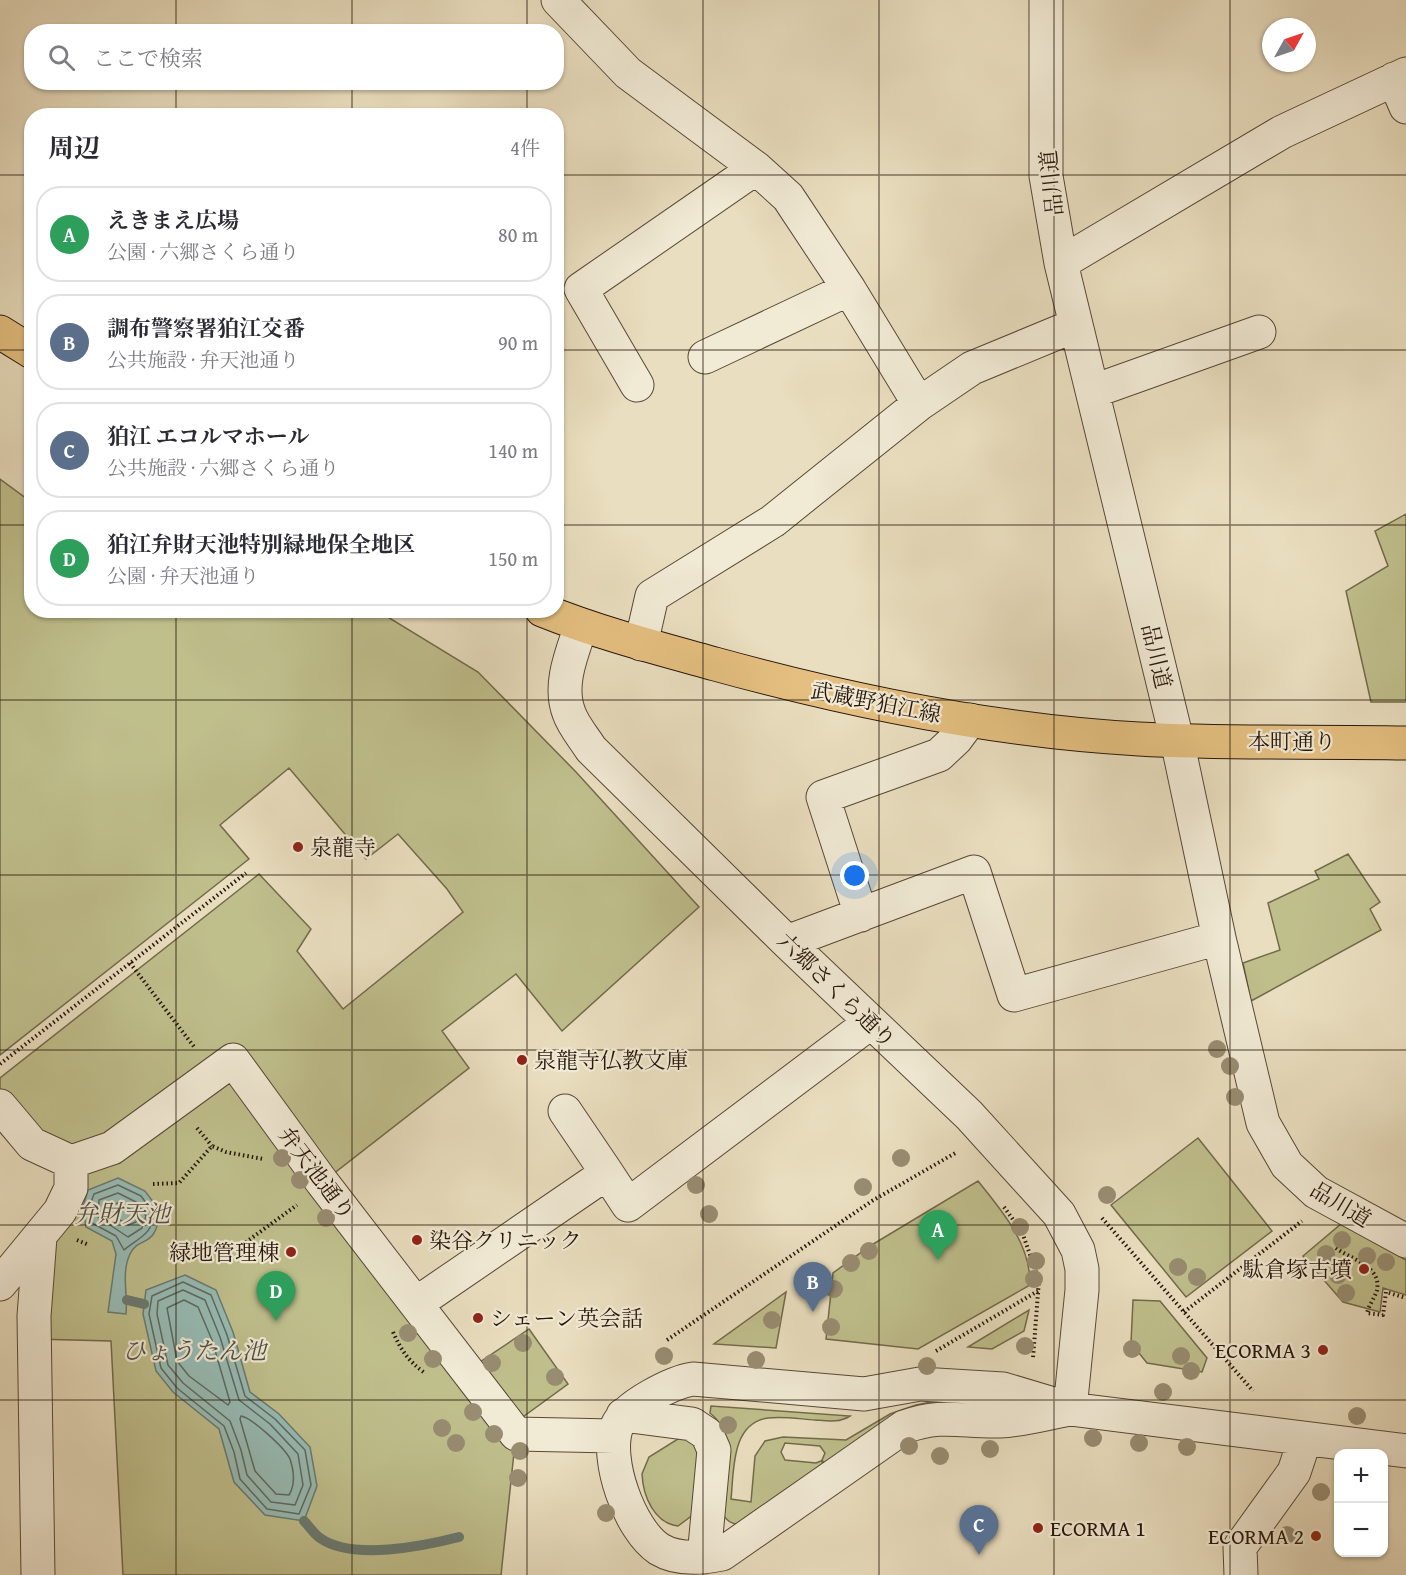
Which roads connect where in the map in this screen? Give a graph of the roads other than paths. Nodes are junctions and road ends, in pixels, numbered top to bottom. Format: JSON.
{"nodes":[{"id":1,"x":558,"y":0,"type":"edge"},
{"id":2,"x":1046,"y":0,"type":"edge"},
{"id":3,"x":1402,"y":87,"type":"edge"},
{"id":4,"x":756,"y":168,"type":"junction"},
{"id":5,"x":1061,"y":263,"type":"junction"},
{"id":6,"x":849,"y":289,"type":"junction"},
{"id":7,"x":1076,"y":325,"type":"junction"},
{"id":8,"x":0,"y":332,"type":"edge"},
{"id":9,"x":1259,"y":332,"type":"dead end"},
{"id":10,"x":24,"y":347,"type":"edge"},
{"id":11,"x":705,"y":357,"type":"dead end"},
{"id":12,"x":637,"y":386,"type":"dead end"},
{"id":13,"x":1094,"y":391,"type":"junction"},
{"id":14,"x":919,"y":404,"type":"junction"},
{"id":15,"x":561,"y":618,"type":"edge"},
{"id":16,"x":580,"y":626,"type":"junction"},
{"id":17,"x":641,"y":644,"type":"junction"},
{"id":18,"x":970,"y":720,"type":"junction"},
{"id":19,"x":1178,"y":740,"type":"junction"},
{"id":20,"x":1406,"y":743,"type":"edge"},
{"id":21,"x":861,"y":915,"type":"junction"},
{"id":22,"x":1219,"y":938,"type":"junction"},
{"id":23,"x":787,"y":942,"type":"junction"},
{"id":24,"x":871,"y":1022,"type":"junction"},
{"id":25,"x":0,"y":1106,"type":"edge"},
{"id":26,"x":565,"y":1111,"type":"dead end"},
{"id":27,"x":71,"y":1162,"type":"junction"},
{"id":28,"x":607,"y":1173,"type":"junction"},
{"id":29,"x":40,"y":1237,"type":"junction"},
{"id":30,"x":1406,"y":1241,"type":"edge"},
{"id":31,"x":0,"y":1284,"type":"edge"},
{"id":32,"x":417,"y":1303,"type":"junction"},
{"id":33,"x":1070,"y":1409,"type":"junction"},
{"id":34,"x":619,"y":1426,"type":"junction"},
{"id":35,"x":1300,"y":1438,"type":"junction"},
{"id":36,"x":1406,"y":1451,"type":"edge"},
{"id":37,"x":690,"y":1563,"type":"edge"},
{"id":38,"x":38,"y":1575,"type":"edge"},
{"id":39,"x":1241,"y":1575,"type":"edge"}],
"edges":[{"from":1,"to":4,"type":"street"},
{"from":2,"to":5,"type":"street","name":"品川道"},
{"from":3,"to":5,"type":"street"},
{"from":4,"to":6,"type":"street"},
{"from":4,"to":12,"type":"street"},
{"from":5,"to":7,"type":"street","name":"品川道"},
{"from":6,"to":11,"type":"street"},
{"from":6,"to":14,"type":"street"},
{"from":7,"to":13,"type":"street","name":"品川道"},
{"from":7,"to":14,"type":"street"},
{"from":8,"to":10,"type":"main road"},
{"from":9,"to":13,"type":"street"},
{"from":13,"to":19,"type":"street","name":"品川道"},
{"from":14,"to":17,"type":"street"},
{"from":15,"to":16,"type":"main road"},
{"from":16,"to":17,"type":"main road","name":"武蔵野狛江線"},
{"from":16,"to":23,"type":"street","name":"六郷さくら通り"},
{"from":17,"to":18,"type":"main road","name":"武蔵野狛江線"},
{"from":18,"to":19,"type":"main road","name":"武蔵野狛江線"},
{"from":18,"to":21,"type":"street"},
{"from":19,"to":20,"type":"main road","name":"本町通り"},
{"from":19,"to":22,"type":"street","name":"品川道"},
{"from":21,"to":22,"type":"street"},
{"from":21,"to":23,"type":"street"},
{"from":22,"to":30,"type":"street","name":"品川道"},
{"from":23,"to":24,"type":"street","name":"六郷さくら通り"},
{"from":24,"to":28,"type":"street"},
{"from":24,"to":33,"type":"street","name":"六郷さくら通り"},
{"from":25,"to":27,"type":"street"},
{"from":26,"to":28,"type":"street"},
{"from":27,"to":29,"type":"street"},
{"from":27,"to":32,"type":"street","name":"弁天池通り"},
{"from":28,"to":32,"type":"street"},
{"from":29,"to":31,"type":"street"},
{"from":29,"to":38,"type":"street"},
{"from":32,"to":34,"type":"street","name":"弁天池通り"},
{"from":33,"to":34,"type":"street"},
{"from":33,"to":35,"type":"street"},
{"from":33,"to":37,"type":"street"},
{"from":34,"to":37,"type":"street"},
{"from":34,"to":37,"type":"street"},
{"from":35,"to":36,"type":"street"},
{"from":35,"to":39,"type":"street"}]}
